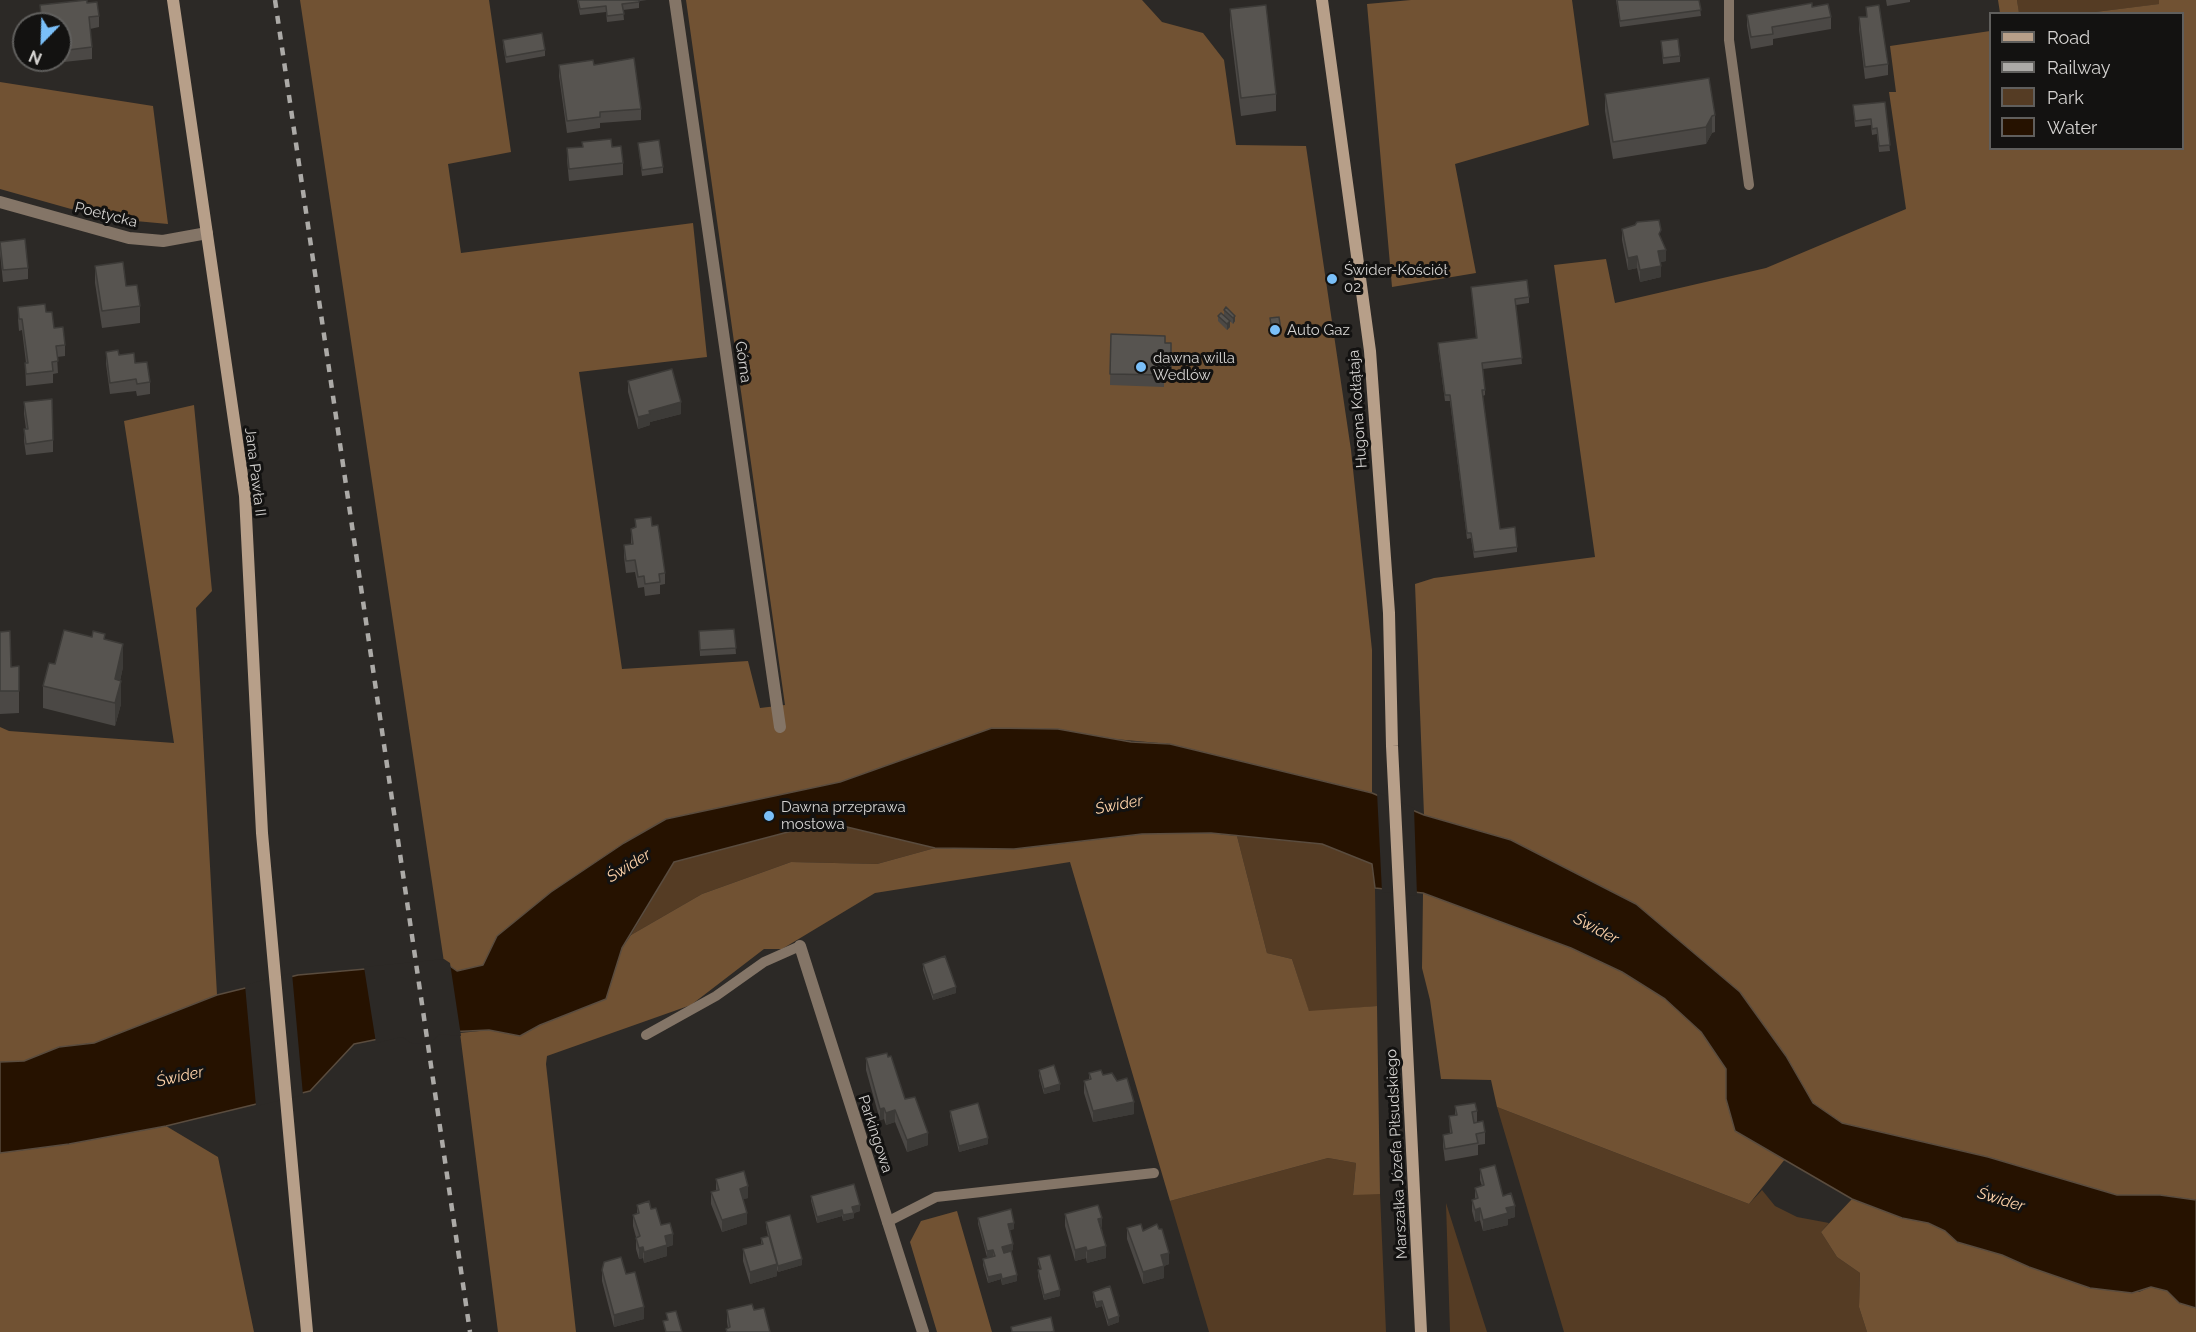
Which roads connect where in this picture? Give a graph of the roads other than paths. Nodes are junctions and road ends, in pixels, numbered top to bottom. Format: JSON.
{"nodes":[{"id":1,"x":173,"y":0,"type":"edge"},
{"id":2,"x":675,"y":0,"type":"edge"},
{"id":3,"x":1322,"y":0,"type":"edge"},
{"id":4,"x":1729,"y":0,"type":"edge"},
{"id":5,"x":1749,"y":185,"type":"dead end"},
{"id":6,"x":0,"y":202,"type":"edge"},
{"id":7,"x":207,"y":233,"type":"junction"},
{"id":8,"x":780,"y":727,"type":"dead end"},
{"id":9,"x":800,"y":946,"type":"joint"},
{"id":10,"x":1403,"y":975,"type":"joint"},
{"id":11,"x":646,"y":1035,"type":"dead end"},
{"id":12,"x":1154,"y":1173,"type":"dead end"},
{"id":13,"x":887,"y":1222,"type":"junction"},
{"id":14,"x":307,"y":1332,"type":"edge"},
{"id":15,"x":923,"y":1332,"type":"edge"},
{"id":16,"x":1421,"y":1332,"type":"edge"}],
"edges":[{"from":1,"to":7,"type":"main road","name":"Jana Pawła II"},
{"from":2,"to":8,"type":"street","name":"Górna"},
{"from":3,"to":10,"type":"main road","name":"Hugona Kołłątaja"},
{"from":4,"to":5,"type":"lane"},
{"from":6,"to":7,"type":"street","name":"Poetycka"},
{"from":7,"to":14,"type":"main road","name":"Jana Pawła II"},
{"from":9,"to":11,"type":"lane"},
{"from":9,"to":13,"type":"street","name":"Parkingowa"},
{"from":10,"to":16,"type":"main road","name":"Marszałka Józefa Piłsudskiego"},
{"from":12,"to":13,"type":"lane"},
{"from":13,"to":15,"type":"street","name":"Parkingowa"}]}
